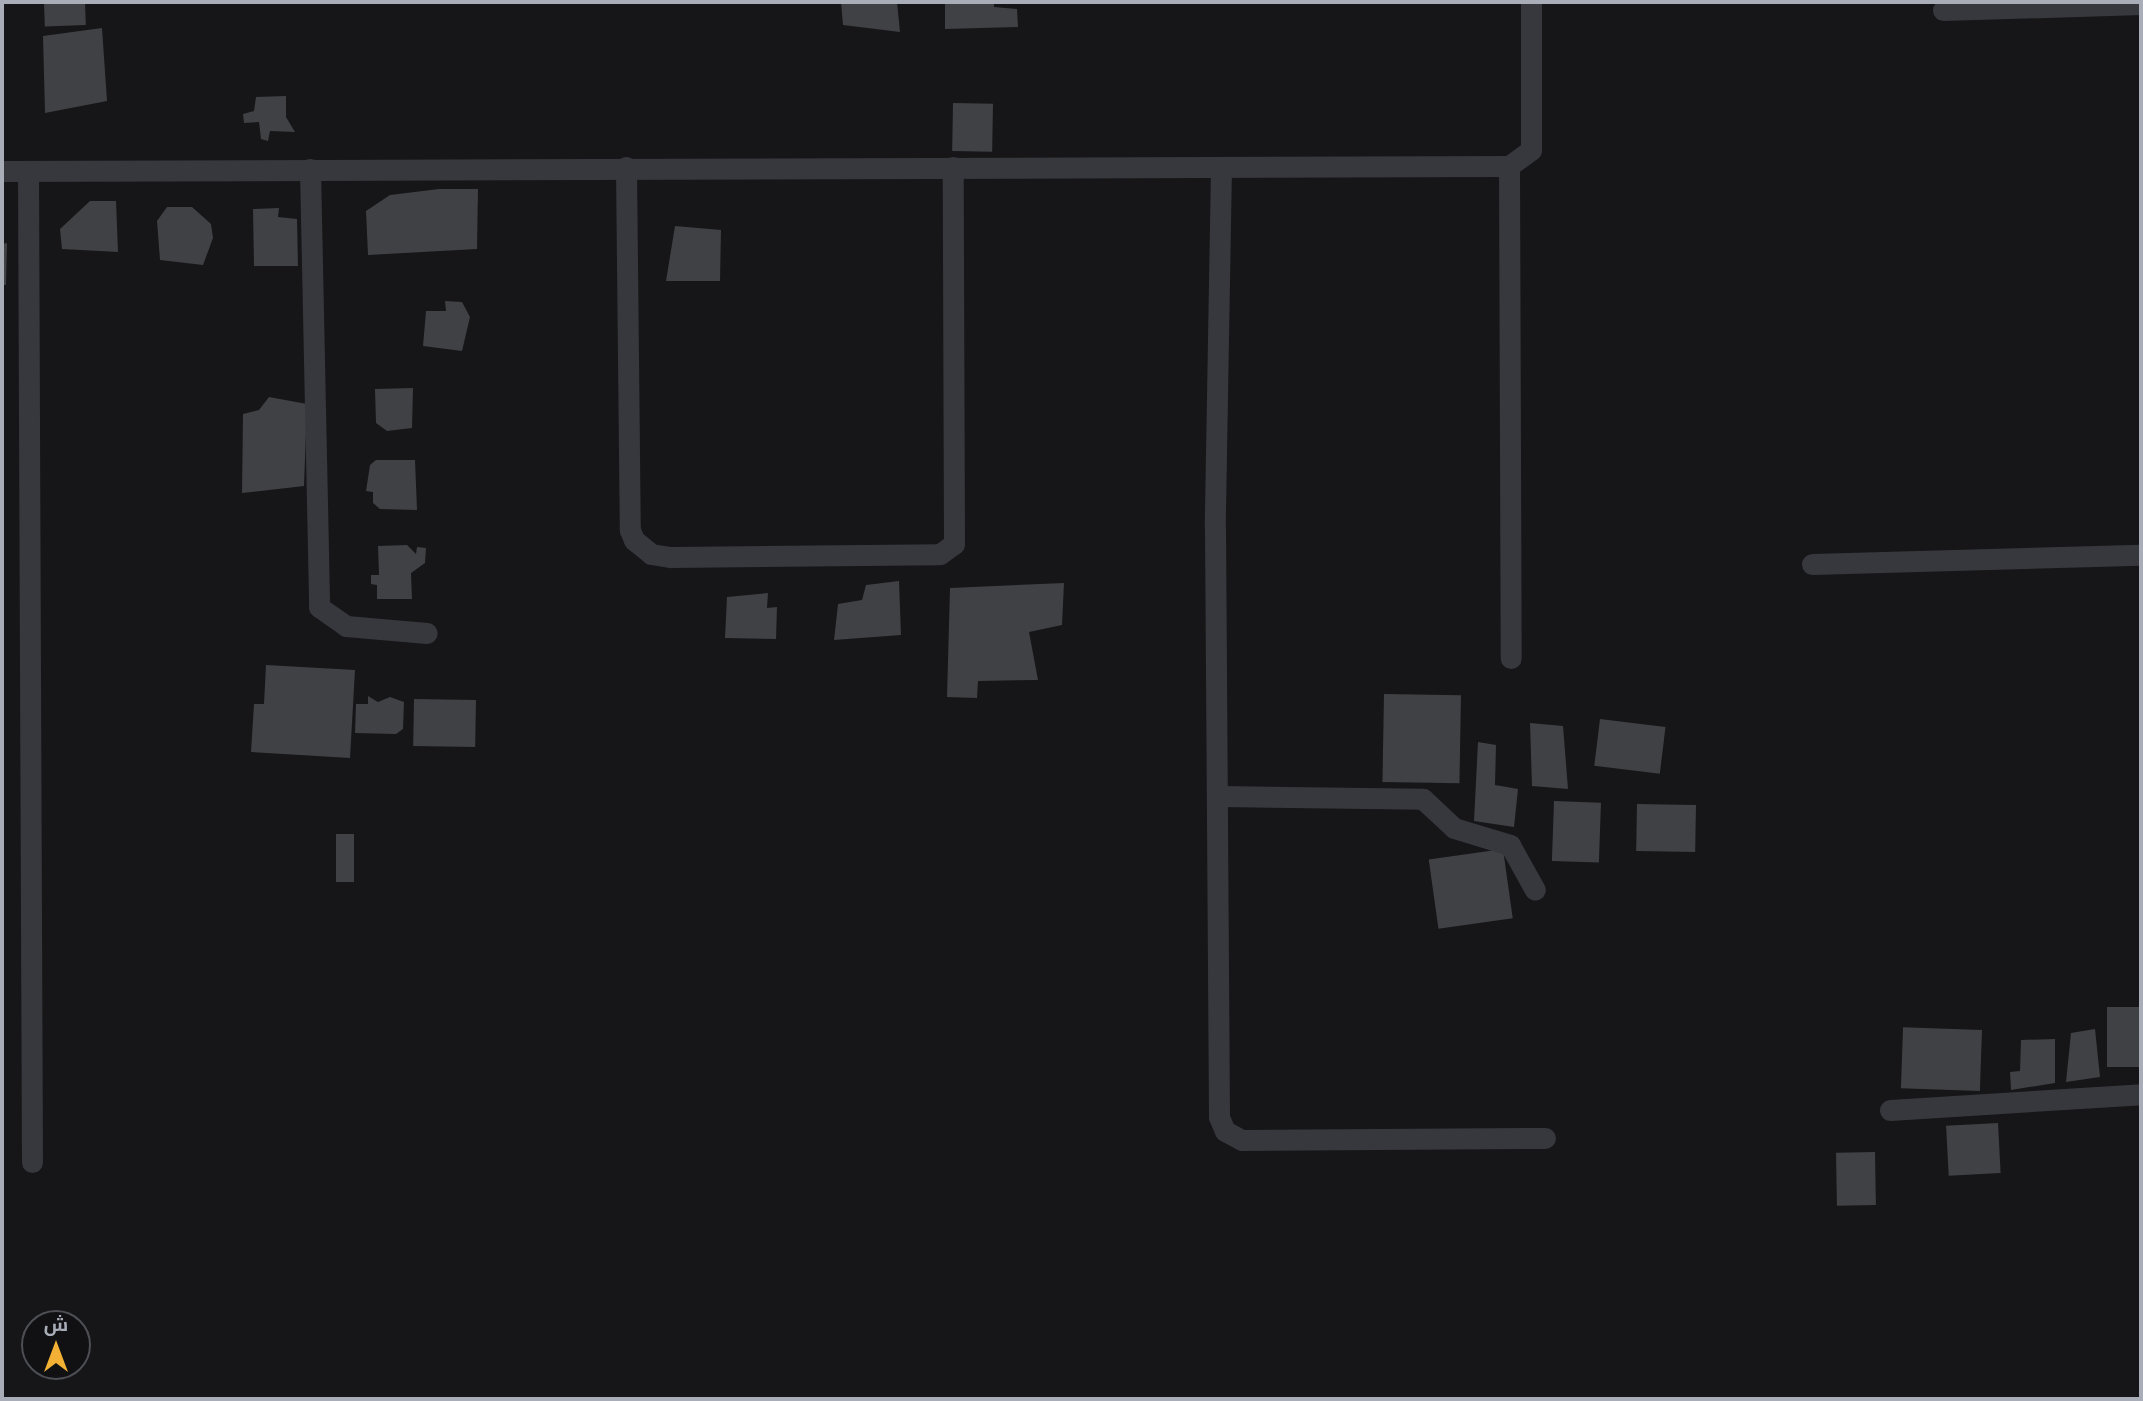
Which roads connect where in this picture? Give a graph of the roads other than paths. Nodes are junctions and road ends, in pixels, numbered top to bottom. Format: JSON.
{"nodes":[{"id":1,"x":1531,"y":2,"type":"edge"},
{"id":2,"x":2141,"y":4,"type":"edge"},
{"id":3,"x":1943,"y":10,"type":"dead end"},
{"id":4,"x":1509,"y":166,"type":"junction"},
{"id":5,"x":626,"y":167,"type":"junction"},
{"id":6,"x":953,"y":167,"type":"junction"},
{"id":7,"x":1221,"y":167,"type":"junction"},
{"id":8,"x":310,"y":169,"type":"junction"},
{"id":9,"x":2,"y":171,"type":"edge"},
{"id":10,"x":28,"y":171,"type":"junction"},
{"id":11,"x":2141,"y":555,"type":"edge"},
{"id":12,"x":1812,"y":564,"type":"dead end"},
{"id":13,"x":427,"y":633,"type":"dead end"},
{"id":14,"x":1511,"y":658,"type":"dead end"},
{"id":15,"x":1220,"y":796,"type":"junction"},
{"id":16,"x":1535,"y":890,"type":"dead end"},
{"id":17,"x":2141,"y":1094,"type":"edge"},
{"id":18,"x":1890,"y":1110,"type":"dead end"},
{"id":19,"x":1545,"y":1138,"type":"dead end"},
{"id":20,"x":32,"y":1163,"type":"dead end"}],
"edges":[{"from":1,"to":4,"type":"street"},
{"from":2,"to":3,"type":"street"},
{"from":4,"to":7,"type":"street"},
{"from":4,"to":14,"type":"street"},
{"from":5,"to":6,"type":"street"},
{"from":5,"to":6,"type":"street"},
{"from":5,"to":8,"type":"street"},
{"from":6,"to":7,"type":"street"},
{"from":7,"to":15,"type":"street"},
{"from":8,"to":10,"type":"street"},
{"from":8,"to":13,"type":"street"},
{"from":9,"to":10,"type":"street"},
{"from":10,"to":20,"type":"street"},
{"from":11,"to":12,"type":"street"},
{"from":15,"to":16,"type":"street"},
{"from":15,"to":19,"type":"street"},
{"from":17,"to":18,"type":"street"}]}
